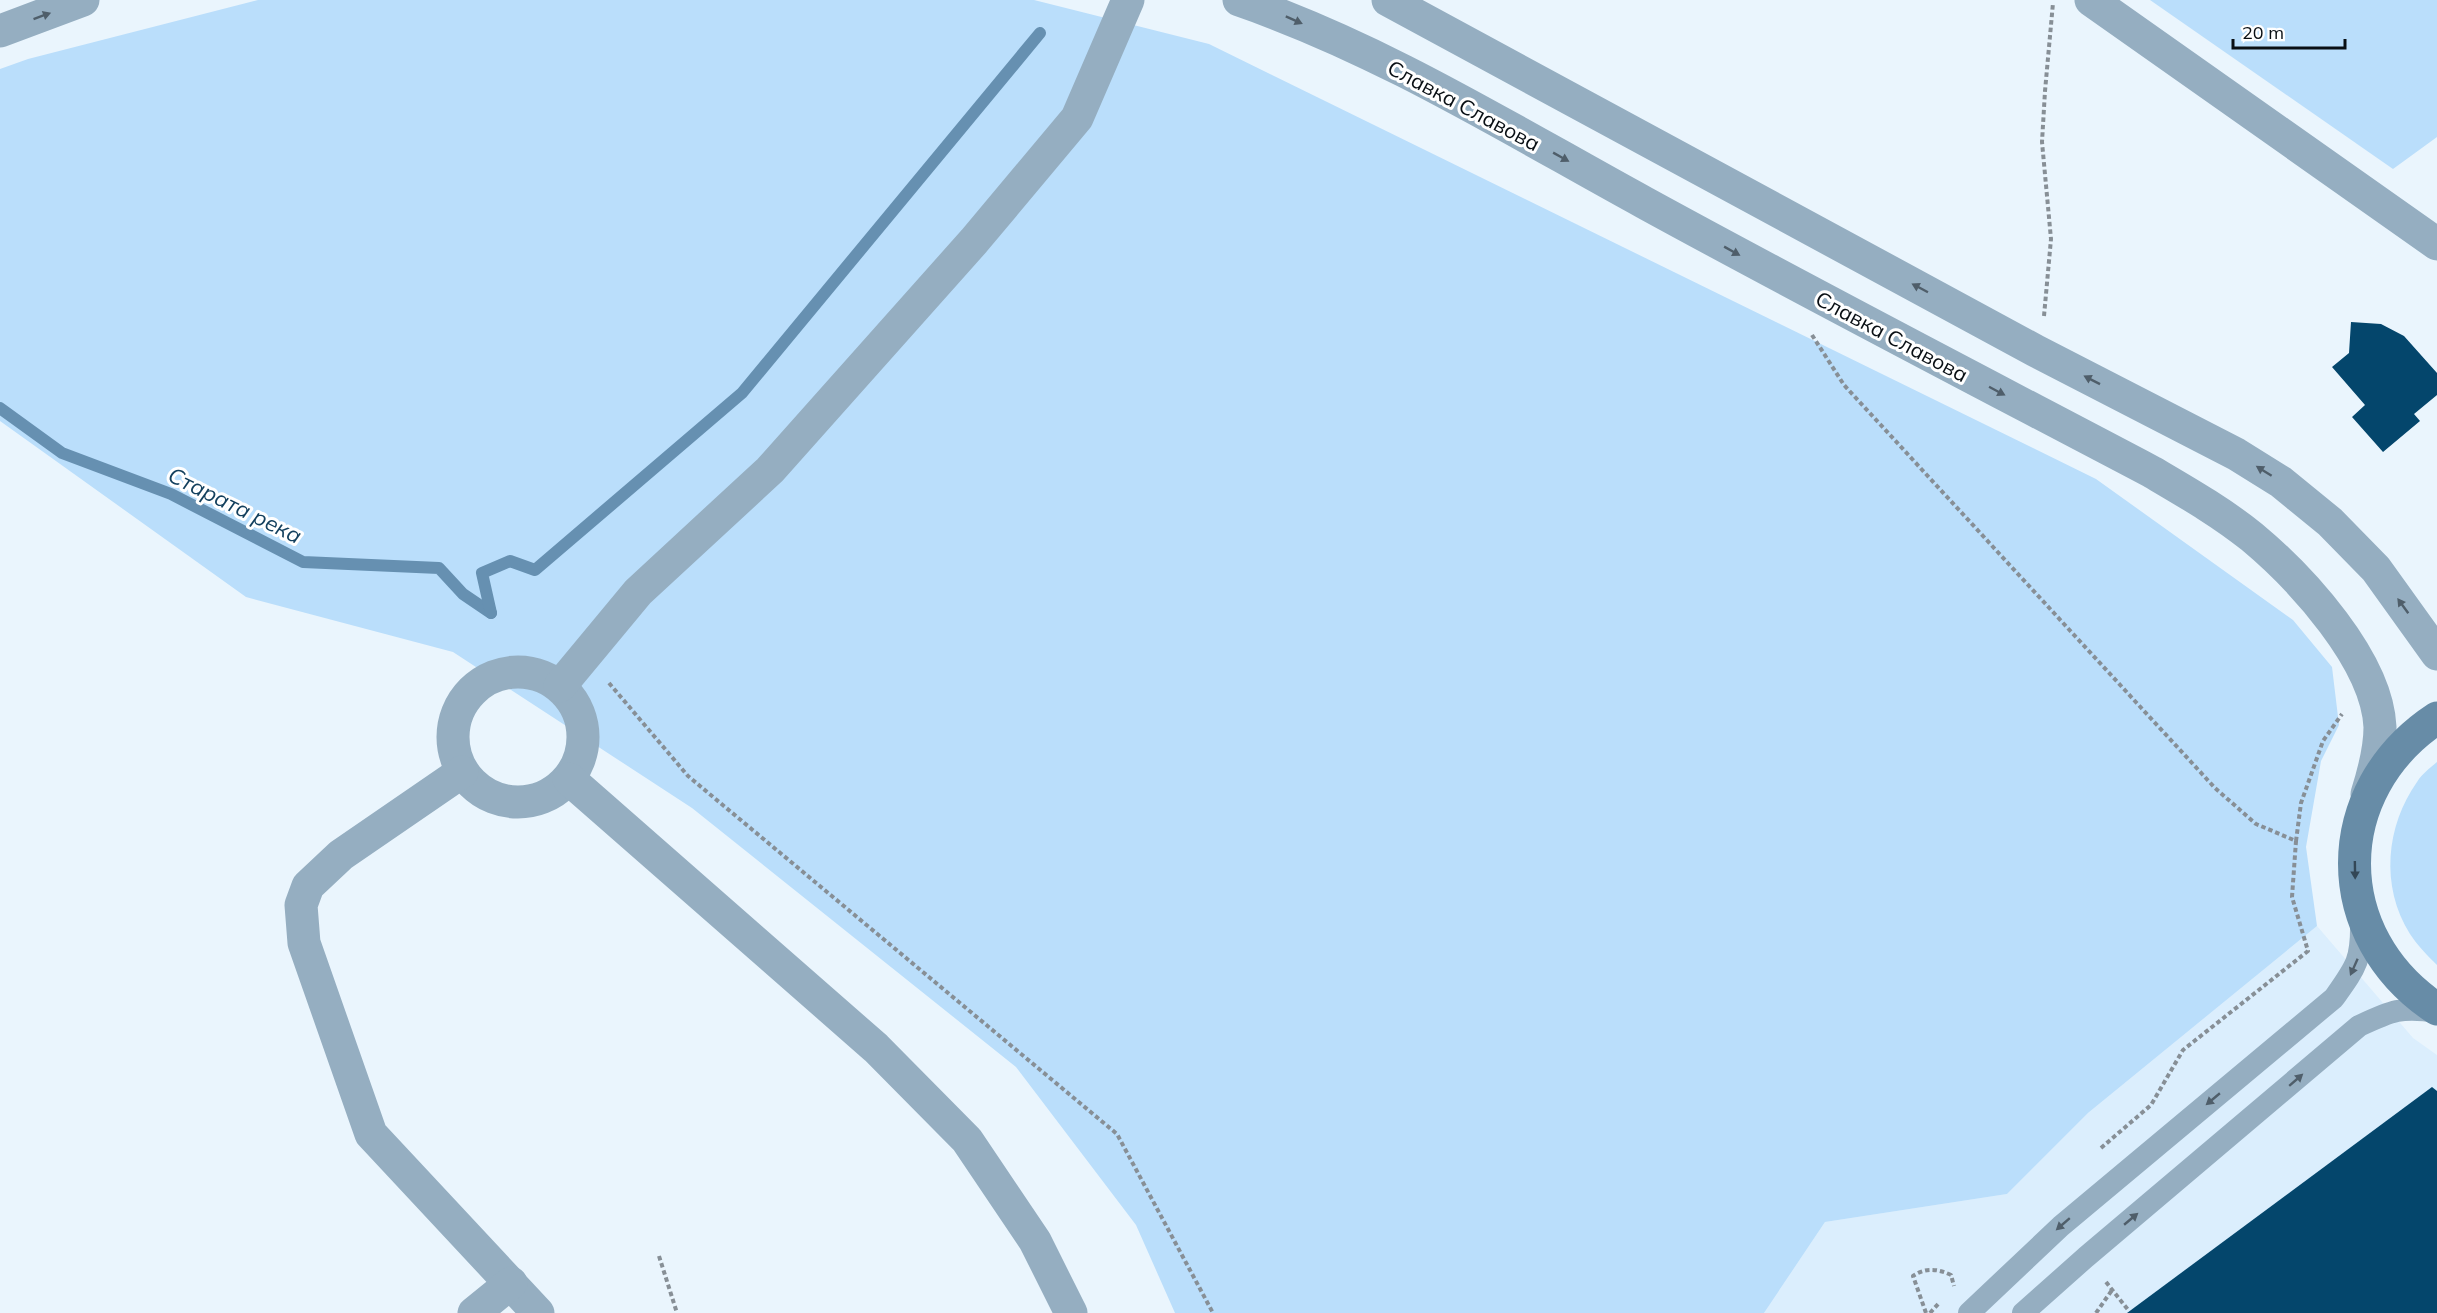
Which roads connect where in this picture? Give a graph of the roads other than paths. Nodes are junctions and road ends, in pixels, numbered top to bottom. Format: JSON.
{"nodes":[{"id":1,"x":83,"y":0,"type":"edge"},
{"id":2,"x":1128,"y":0,"type":"edge"},
{"id":3,"x":1239,"y":0,"type":"edge"},
{"id":4,"x":1388,"y":0,"type":"edge"},
{"id":5,"x":2091,"y":0,"type":"edge"},
{"id":6,"x":0,"y":31,"type":"edge"},
{"id":7,"x":2437,"y":244,"type":"edge"},
{"id":8,"x":2437,"y":654,"type":"edge"},
{"id":9,"x":560,"y":686,"type":"junction"},
{"id":10,"x":2437,"y":718,"type":"edge"},
{"id":11,"x":462,"y":772,"type":"junction"},
{"id":12,"x":568,"y":779,"type":"junction"},
{"id":13,"x":2362,"y":812,"type":"junction"},
{"id":14,"x":2361,"y":910,"type":"junction"},
{"id":15,"x":2437,"y":1010,"type":"edge"},
{"id":16,"x":511,"y":1284,"type":"junction"},
{"id":17,"x":474,"y":1313,"type":"edge"},
{"id":18,"x":538,"y":1313,"type":"edge"},
{"id":19,"x":1071,"y":1313,"type":"edge"},
{"id":20,"x":1969,"y":1313,"type":"edge"},
{"id":21,"x":2023,"y":1313,"type":"edge"}],
"edges":[{"from":6,"to":1,"type":"street","one_way":true},
{"from":2,"to":9,"type":"street"},
{"from":3,"to":13,"type":"street","name":"Славка Славова","one_way":true},
{"from":8,"to":4,"type":"street","one_way":true},
{"from":5,"to":7,"type":"street"},
{"from":9,"to":11,"type":"street"},
{"from":9,"to":12,"type":"street"},
{"from":10,"to":13,"type":"main road"},
{"from":11,"to":12,"type":"street"},
{"from":11,"to":16,"type":"street"},
{"from":12,"to":19,"type":"street"},
{"from":13,"to":14,"type":"main road","one_way":true},
{"from":14,"to":15,"type":"main road"},
{"from":14,"to":20,"type":"lane","one_way":true},
{"from":21,"to":15,"type":"lane","one_way":true},
{"from":16,"to":17,"type":"street"},
{"from":16,"to":18,"type":"street"}]}
